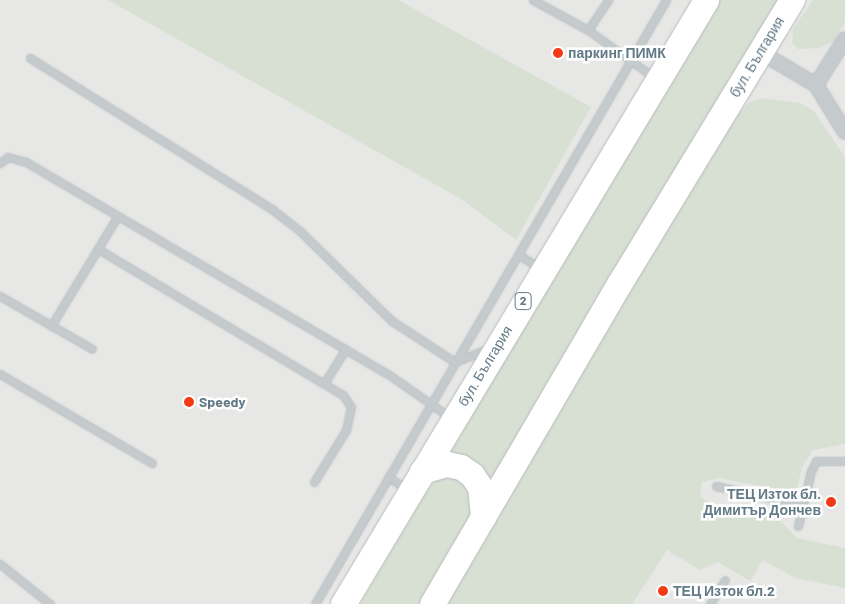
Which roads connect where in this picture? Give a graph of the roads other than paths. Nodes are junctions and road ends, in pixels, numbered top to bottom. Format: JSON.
{"nodes":[{"id":1,"x":533,"y":0,"type":"edge"},
{"id":2,"x":608,"y":0,"type":"edge"},
{"id":3,"x":666,"y":0,"type":"edge"},
{"id":4,"x":706,"y":0,"type":"edge"},
{"id":5,"x":792,"y":0,"type":"edge"},
{"id":6,"x":588,"y":30,"type":"junction"},
{"id":7,"x":845,"y":39,"type":"edge"},
{"id":8,"x":760,"y":52,"type":"junction"},
{"id":9,"x":30,"y":58,"type":"dead end"},
{"id":10,"x":629,"y":60,"type":"junction"},
{"id":11,"x":658,"y":80,"type":"junction"},
{"id":12,"x":816,"y":85,"type":"junction"},
{"id":13,"x":845,"y":132,"type":"edge"},
{"id":14,"x":0,"y":163,"type":"edge"},
{"id":15,"x":117,"y":217,"type":"junction"},
{"id":16,"x":98,"y":249,"type":"junction"},
{"id":17,"x":519,"y":255,"type":"junction"},
{"id":18,"x":542,"y":270,"type":"junction"},
{"id":19,"x":0,"y":296,"type":"edge"},
{"id":20,"x":51,"y":326,"type":"junction"},
{"id":21,"x":496,"y":346,"type":"junction"},
{"id":22,"x":92,"y":349,"type":"dead end"},
{"id":23,"x":346,"y":349,"type":"junction"},
{"id":24,"x":455,"y":362,"type":"junction"},
{"id":25,"x":0,"y":374,"type":"edge"},
{"id":26,"x":325,"y":382,"type":"junction"},
{"id":27,"x":430,"y":405,"type":"junction"},
{"id":28,"x":453,"y":419,"type":"junction"},
{"id":29,"x":845,"y":462,"type":"edge"},
{"id":30,"x":152,"y":463,"type":"dead end"},
{"id":31,"x":388,"y":477,"type":"junction"},
{"id":32,"x":416,"y":481,"type":"junction"},
{"id":33,"x":314,"y":482,"type":"dead end"},
{"id":34,"x":716,"y":486,"type":"dead end"},
{"id":35,"x":802,"y":504,"type":"junction"},
{"id":36,"x":483,"y":517,"type":"junction"},
{"id":37,"x":798,"y":526,"type":"dead end"},
{"id":38,"x":0,"y":564,"type":"edge"},
{"id":39,"x":725,"y":580,"type":"dead end"},
{"id":40,"x":50,"y":604,"type":"edge"},
{"id":41,"x":315,"y":604,"type":"edge"},
{"id":42,"x":343,"y":604,"type":"edge"},
{"id":43,"x":432,"y":604,"type":"edge"},
{"id":44,"x":710,"y":604,"type":"edge"}],
"edges":[{"from":1,"to":6,"type":"lane"},
{"from":2,"to":6,"type":"lane"},
{"from":3,"to":10,"type":"lane"},
{"from":4,"to":11,"type":"highway","name":"бул. България","number":"2"},
{"from":5,"to":8,"type":"highway","name":"бул. България"},
{"from":6,"to":10,"type":"lane"},
{"from":7,"to":12,"type":"street"},
{"from":8,"to":12,"type":"street"},
{"from":8,"to":36,"type":"highway","name":"бул. България"},
{"from":9,"to":24,"type":"lane"},
{"from":10,"to":11,"type":"lane"},
{"from":10,"to":17,"type":"lane"},
{"from":11,"to":18,"type":"highway","name":"бул. България","number":"2"},
{"from":12,"to":13,"type":"street"},
{"from":14,"to":15,"type":"lane"},
{"from":15,"to":16,"type":"lane"},
{"from":15,"to":23,"type":"lane"},
{"from":16,"to":20,"type":"lane"},
{"from":16,"to":26,"type":"lane"},
{"from":17,"to":18,"type":"lane"},
{"from":17,"to":24,"type":"lane"},
{"from":18,"to":21,"type":"highway","name":"бул. България","number":"2"},
{"from":19,"to":20,"type":"lane"},
{"from":20,"to":22,"type":"lane"},
{"from":21,"to":24,"type":"lane"},
{"from":21,"to":28,"type":"highway","name":"бул. България","number":"2"},
{"from":23,"to":26,"type":"lane"},
{"from":23,"to":27,"type":"lane"},
{"from":24,"to":27,"type":"lane"},
{"from":25,"to":30,"type":"lane"},
{"from":26,"to":33,"type":"lane"},
{"from":27,"to":28,"type":"lane"},
{"from":27,"to":31,"type":"lane"},
{"from":28,"to":32,"type":"highway","name":"бул. България","number":"2"},
{"from":29,"to":35,"type":"lane"},
{"from":31,"to":32,"type":"lane"},
{"from":31,"to":41,"type":"lane"},
{"from":32,"to":36,"type":"highway"},
{"from":32,"to":42,"type":"highway","name":"бул. България","number":"2"},
{"from":34,"to":35,"type":"lane"},
{"from":35,"to":37,"type":"lane"},
{"from":36,"to":43,"type":"highway","name":"бул. България"},
{"from":38,"to":40,"type":"lane"},
{"from":39,"to":44,"type":"lane"}]}
